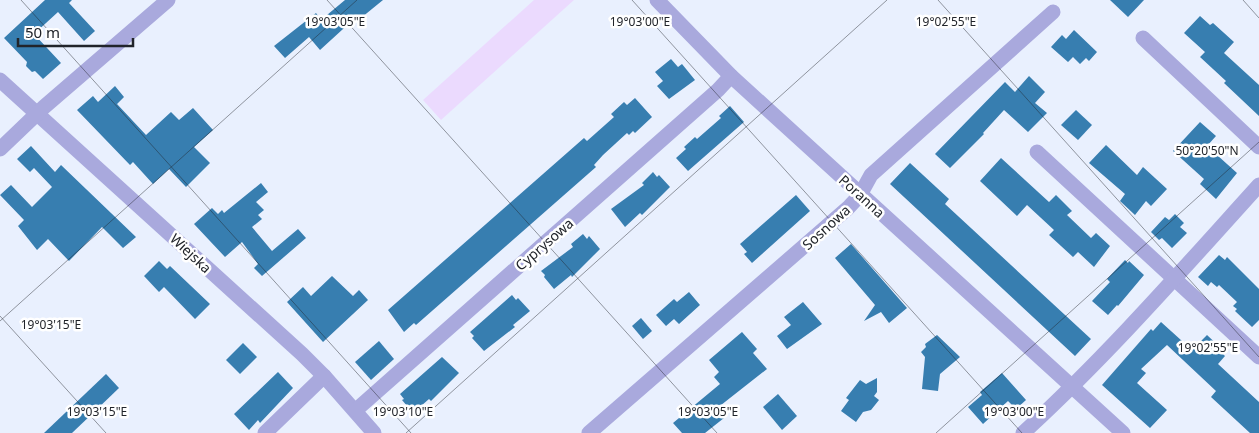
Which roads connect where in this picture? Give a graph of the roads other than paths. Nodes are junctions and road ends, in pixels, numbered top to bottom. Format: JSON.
{"nodes":[{"id":1,"x":168,"y":0,"type":"edge"},
{"id":2,"x":657,"y":0,"type":"edge"},
{"id":3,"x":1053,"y":12,"type":"dead end"},
{"id":4,"x":1143,"y":38,"type":"dead end"},
{"id":5,"x":731,"y":76,"type":"junction"},
{"id":6,"x":0,"y":80,"type":"edge"},
{"id":7,"x":36,"y":114,"type":"junction"},
{"id":8,"x":1259,"y":147,"type":"edge"},
{"id":9,"x":0,"y":149,"type":"edge"},
{"id":10,"x":1036,"y":152,"type":"dead end"},
{"id":11,"x":1259,"y":185,"type":"edge"},
{"id":12,"x":860,"y":195,"type":"junction"},
{"id":13,"x":1174,"y":280,"type":"junction"},
{"id":14,"x":1259,"y":357,"type":"edge"},
{"id":15,"x":324,"y":376,"type":"junction"},
{"id":16,"x":1072,"y":386,"type":"junction"},
{"id":17,"x":356,"y":410,"type":"junction"},
{"id":18,"x":265,"y":433,"type":"edge"},
{"id":19,"x":374,"y":433,"type":"edge"},
{"id":20,"x":589,"y":433,"type":"edge"},
{"id":21,"x":1023,"y":433,"type":"edge"},
{"id":22,"x":1123,"y":433,"type":"edge"}],
"edges":[{"from":1,"to":7,"type":"street"},
{"from":2,"to":5,"type":"street","name":"Poranna"},
{"from":3,"to":12,"type":"street","name":"Sosnowa"},
{"from":4,"to":8,"type":"street"},
{"from":5,"to":12,"type":"street","name":"Poranna"},
{"from":5,"to":17,"type":"street","name":"Cyprysowa"},
{"from":6,"to":7,"type":"street","name":"Wiejska"},
{"from":7,"to":9,"type":"street"},
{"from":7,"to":15,"type":"street","name":"Wiejska"},
{"from":10,"to":13,"type":"street"},
{"from":11,"to":13,"type":"street"},
{"from":12,"to":16,"type":"street","name":"Poranna"},
{"from":12,"to":20,"type":"street","name":"Sosnowa"},
{"from":13,"to":14,"type":"street"},
{"from":13,"to":16,"type":"street"},
{"from":15,"to":17,"type":"street","name":"Wiejska"},
{"from":15,"to":18,"type":"street"},
{"from":16,"to":21,"type":"street"},
{"from":16,"to":22,"type":"street","name":"Poranna"},
{"from":17,"to":19,"type":"street","name":"Wiejska"}]}
